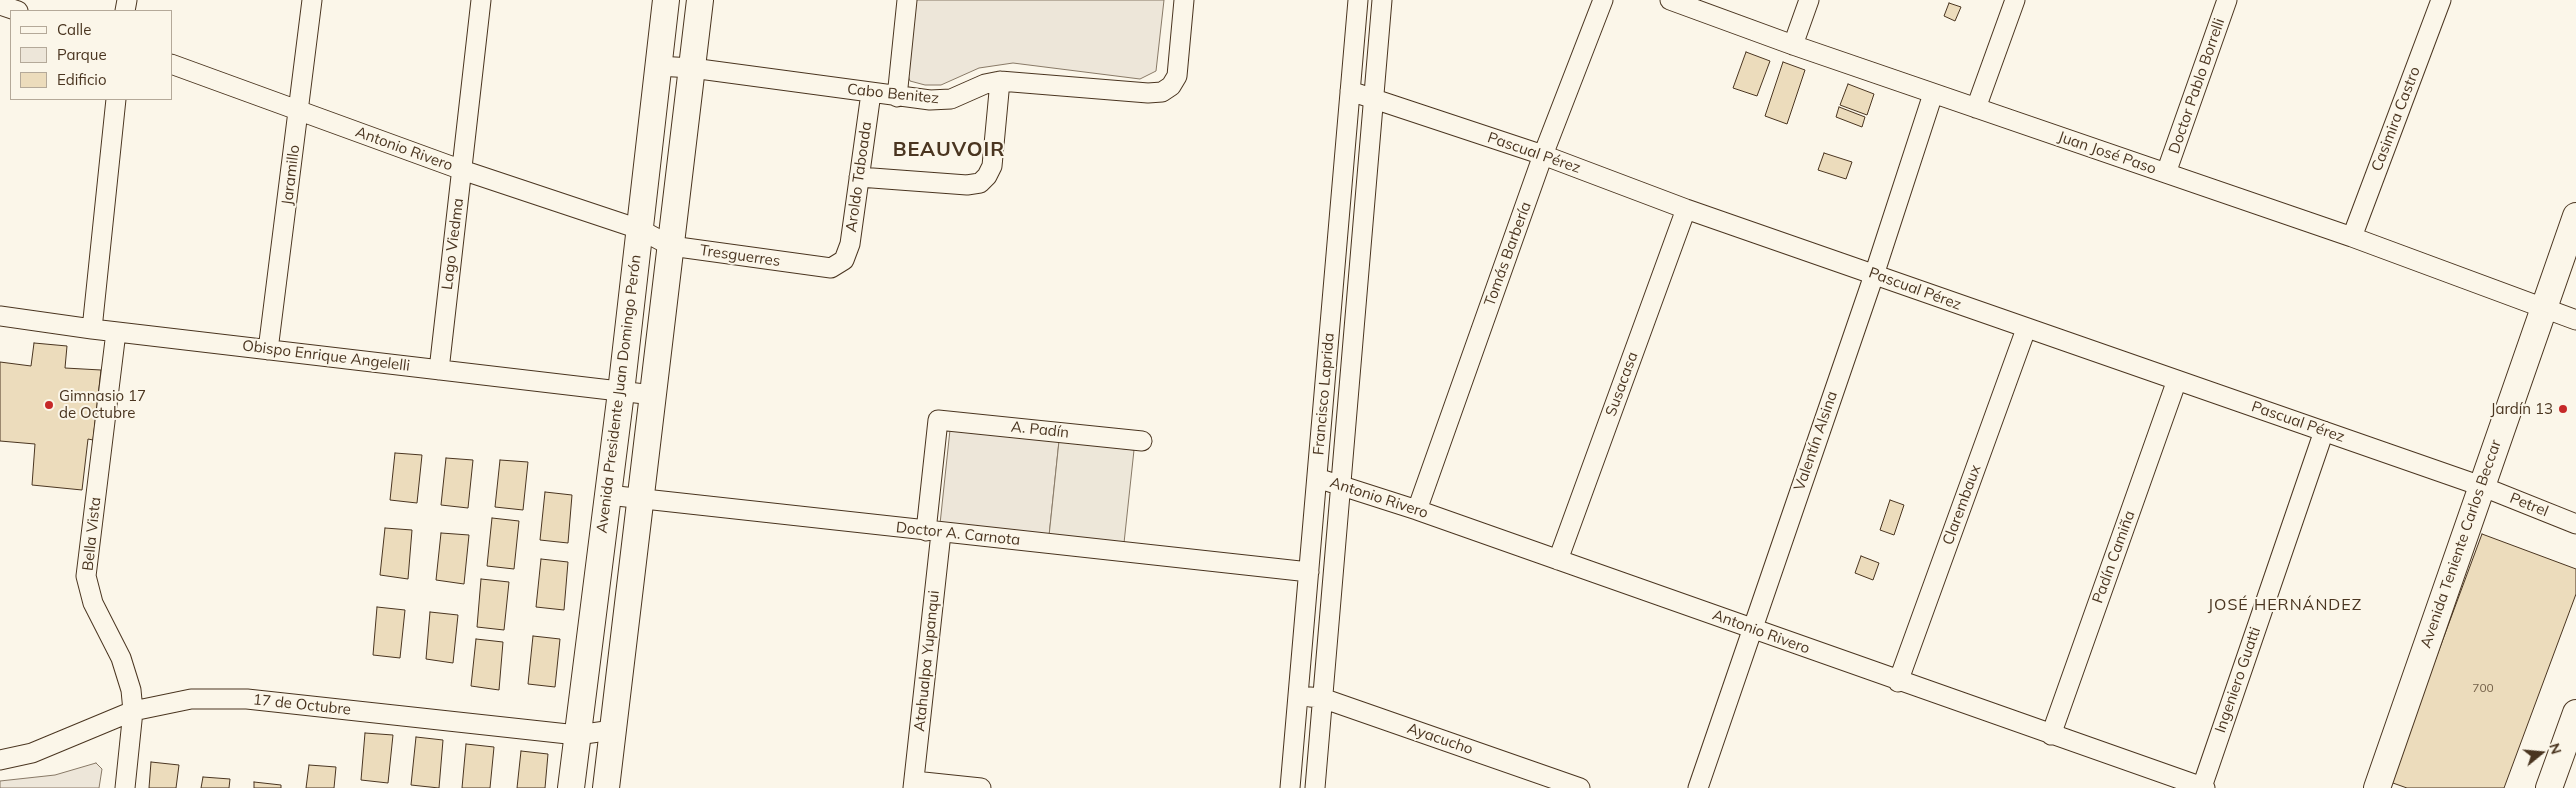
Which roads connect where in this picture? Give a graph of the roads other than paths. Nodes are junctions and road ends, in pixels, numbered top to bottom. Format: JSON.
{"nodes":[{"id":1,"x":312,"y":0,"type":"edge"},
{"id":2,"x":481,"y":0,"type":"edge"},
{"id":3,"x":666,"y":0,"type":"edge"},
{"id":4,"x":700,"y":0,"type":"edge"},
{"id":5,"x":908,"y":0,"type":"edge"},
{"id":6,"x":1184,"y":0,"type":"edge"},
{"id":7,"x":1358,"y":0,"type":"edge"},
{"id":8,"x":1382,"y":0,"type":"edge"},
{"id":9,"x":1603,"y":0,"type":"edge"},
{"id":10,"x":1670,"y":0,"type":"edge"},
{"id":11,"x":1809,"y":0,"type":"edge"},
{"id":12,"x":2015,"y":0,"type":"edge"},
{"id":13,"x":2227,"y":0,"type":"edge"},
{"id":14,"x":2441,"y":0,"type":"edge"},
{"id":15,"x":0,"y":5,"type":"edge"},
{"id":16,"x":15,"y":10,"type":"edge"},
{"id":17,"x":1793,"y":45,"type":"junction"},
{"id":18,"x":172,"y":64,"type":"edge"},
{"id":19,"x":658,"y":66,"type":"junction"},
{"id":20,"x":692,"y":68,"type":"junction"},
{"id":21,"x":1000,"y":81,"type":"junction"},
{"id":22,"x":1350,"y":91,"type":"junction"},
{"id":23,"x":870,"y":93,"type":"junction"},
{"id":24,"x":1934,"y":94,"type":"junction"},
{"id":25,"x":896,"y":97,"type":"junction"},
{"id":26,"x":1373,"y":99,"type":"junction"},
{"id":27,"x":116,"y":100,"type":"edge"},
{"id":28,"x":1976,"y":108,"type":"junction"},
{"id":29,"x":299,"y":112,"type":"junction"},
{"id":30,"x":1543,"y":155,"type":"junction"},
{"id":31,"x":462,"y":170,"type":"junction"},
{"id":32,"x":2166,"y":173,"type":"junction"},
{"id":33,"x":859,"y":177,"type":"junction"},
{"id":34,"x":1686,"y":209,"type":"junction"},
{"id":35,"x":2576,"y":216,"type":"edge"},
{"id":36,"x":639,"y":229,"type":"junction"},
{"id":37,"x":2352,"y":238,"type":"junction"},
{"id":38,"x":671,"y":246,"type":"junction"},
{"id":39,"x":844,"y":260,"type":"joint"},
{"id":40,"x":1874,"y":275,"type":"junction"},
{"id":41,"x":2543,"y":307,"type":"junction"},
{"id":42,"x":0,"y":316,"type":"edge"},
{"id":43,"x":2576,"y":320,"type":"edge"},
{"id":44,"x":92,"y":329,"type":"junction"},
{"id":45,"x":2026,"y":329,"type":"junction"},
{"id":46,"x":116,"y":332,"type":"junction"},
{"id":47,"x":268,"y":350,"type":"junction"},
{"id":48,"x":439,"y":370,"type":"junction"},
{"id":49,"x":2177,"y":380,"type":"junction"},
{"id":50,"x":621,"y":392,"type":"junction"},
{"id":51,"x":653,"y":395,"type":"junction"},
{"id":52,"x":938,"y":420,"type":"joint"},
{"id":53,"x":2324,"y":431,"type":"junction"},
{"id":54,"x":1142,"y":441,"type":"dead end"},
{"id":55,"x":1317,"y":478,"type":"junction"},
{"id":56,"x":1339,"y":485,"type":"junction"},
{"id":57,"x":2481,"y":486,"type":"junction"},
{"id":58,"x":608,"y":495,"type":"junction"},
{"id":59,"x":640,"y":499,"type":"junction"},
{"id":60,"x":1417,"y":510,"type":"junction"},
{"id":61,"x":2576,"y":524,"type":"edge"},
{"id":62,"x":934,"y":532,"type":"junction"},
{"id":63,"x":1558,"y":560,"type":"junction"},
{"id":64,"x":1309,"y":572,"type":"junction"},
{"id":65,"x":1751,"y":627,"type":"junction"},
{"id":66,"x":1898,"y":682,"type":"junction"},
{"id":67,"x":1299,"y":696,"type":"junction"},
{"id":68,"x":1322,"y":698,"type":"junction"},
{"id":69,"x":133,"y":711,"type":"junction"},
{"id":70,"x":2574,"y":725,"type":"edge"},
{"id":71,"x":613,"y":730,"type":"junction"},
{"id":72,"x":577,"y":735,"type":"junction"},
{"id":73,"x":2051,"y":735,"type":"junction"},
{"id":74,"x":0,"y":760,"type":"edge"},
{"id":75,"x":913,"y":785,"type":"edge"},
{"id":76,"x":2204,"y":787,"type":"edge"},
{"id":77,"x":126,"y":788,"type":"edge"},
{"id":78,"x":571,"y":788,"type":"edge"},
{"id":79,"x":606,"y":788,"type":"edge"},
{"id":80,"x":981,"y":788,"type":"edge"},
{"id":81,"x":1290,"y":788,"type":"edge"},
{"id":82,"x":1315,"y":788,"type":"edge"},
{"id":83,"x":1580,"y":788,"type":"edge"},
{"id":84,"x":1698,"y":788,"type":"edge"},
{"id":85,"x":2377,"y":788,"type":"edge"},
{"id":86,"x":2549,"y":788,"type":"edge"}],
"edges":[{"from":1,"to":29,"type":"street","name":"Jaramillo"},
{"from":2,"to":31,"type":"street","name":"Lago Viedma"},
{"from":3,"to":19,"type":"main road","name":"Avenida Presidente Juan Domingo Perón"},
{"from":4,"to":20,"type":"main road"},
{"from":5,"to":25,"type":"street"},
{"from":6,"to":21,"type":"street","name":"Cabo Benitez"},
{"from":7,"to":22,"type":"street","name":"Francisco Laprida"},
{"from":8,"to":26,"type":"street","name":"Francisco Laprida"},
{"from":9,"to":30,"type":"street","name":"Tomás Barbería"},
{"from":10,"to":17,"type":"street","name":"Juan José Paso"},
{"from":11,"to":17,"type":"street"},
{"from":12,"to":28,"type":"street"},
{"from":13,"to":32,"type":"street","name":"Doctor Pablo Borrelli"},
{"from":14,"to":37,"type":"street","name":"Casimira Castro"},
{"from":15,"to":16,"type":"street"},
{"from":17,"to":24,"type":"street","name":"Juan José Paso"},
{"from":18,"to":29,"type":"street","name":"Antonio Rivero"},
{"from":19,"to":20,"type":"street","name":"Cabo Benitez"},
{"from":19,"to":36,"type":"main road","name":"Avenida Presidente Juan Domingo Perón"},
{"from":20,"to":23,"type":"street","name":"Cabo Benitez"},
{"from":20,"to":38,"type":"main road"},
{"from":21,"to":25,"type":"street","name":"Cabo Benitez"},
{"from":21,"to":33,"type":"street"},
{"from":22,"to":26,"type":"street","name":"Pascual Pérez"},
{"from":22,"to":55,"type":"street","name":"Francisco Laprida"},
{"from":23,"to":25,"type":"street","name":"Cabo Benitez"},
{"from":23,"to":33,"type":"street","name":"Aroldo Taboada"},
{"from":24,"to":28,"type":"street","name":"Juan José Paso"},
{"from":24,"to":40,"type":"street","name":"Valentín Alsina"},
{"from":26,"to":30,"type":"street","name":"Pascual Pérez"},
{"from":26,"to":56,"type":"street","name":"Francisco Laprida"},
{"from":27,"to":44,"type":"street"},
{"from":28,"to":32,"type":"street","name":"Juan José Paso"},
{"from":29,"to":31,"type":"street","name":"Antonio Rivero"},
{"from":29,"to":47,"type":"street","name":"Jaramillo"},
{"from":30,"to":34,"type":"street","name":"Pascual Pérez"},
{"from":30,"to":60,"type":"street","name":"Tomás Barbería"},
{"from":31,"to":36,"type":"street","name":"Antonio Rivero"},
{"from":31,"to":48,"type":"street","name":"Lago Viedma"},
{"from":32,"to":37,"type":"street","name":"Juan José Paso"},
{"from":33,"to":39,"type":"street","name":"Aroldo Taboada"},
{"from":34,"to":40,"type":"street","name":"Pascual Pérez"},
{"from":34,"to":63,"type":"street","name":"Susacasa"},
{"from":35,"to":41,"type":"main road","name":"Avenida Teniente Carlos Beccar"},
{"from":36,"to":38,"type":"street","name":"Tresguerres"},
{"from":36,"to":50,"type":"main road","name":"Avenida Presidente Juan Domingo Perón"},
{"from":37,"to":41,"type":"street","name":"Juan José Paso"},
{"from":38,"to":39,"type":"street","name":"Tresguerres"},
{"from":38,"to":51,"type":"main road"},
{"from":40,"to":45,"type":"street","name":"Pascual Pérez"},
{"from":40,"to":65,"type":"street","name":"Valentín Alsina"},
{"from":41,"to":43,"type":"street","name":"Juan José Paso"},
{"from":41,"to":57,"type":"main road","name":"Avenida Teniente Carlos Beccar"},
{"from":42,"to":44,"type":"street","name":"Obispo Enrique Angelelli"},
{"from":44,"to":46,"type":"street","name":"Obispo Enrique Angelelli"},
{"from":45,"to":49,"type":"street","name":"Pascual Pérez"},
{"from":45,"to":66,"type":"street","name":"Clarembaux"},
{"from":46,"to":47,"type":"street","name":"Obispo Enrique Angelelli"},
{"from":46,"to":69,"type":"street","name":"Bella Vista"},
{"from":47,"to":48,"type":"street","name":"Obispo Enrique Angelelli"},
{"from":48,"to":50,"type":"street","name":"Obispo Enrique Angelelli"},
{"from":49,"to":53,"type":"street","name":"Pascual Pérez"},
{"from":49,"to":73,"type":"street","name":"Padín Camiña"},
{"from":50,"to":51,"type":"street","name":"Obispo Enrique Angelelli"},
{"from":50,"to":58,"type":"main road","name":"Avenida Presidente Juan Domingo Perón"},
{"from":51,"to":59,"type":"main road"},
{"from":52,"to":54,"type":"street","name":"A. Padín"},
{"from":52,"to":62,"type":"street","name":"Atahualpa Yupanqui"},
{"from":53,"to":57,"type":"street","name":"Pascual Pérez"},
{"from":53,"to":76,"type":"street","name":"Ingeniero Guatti"},
{"from":55,"to":56,"type":"street","name":"Antonio Rivero"},
{"from":55,"to":64,"type":"street","name":"Francisco Laprida"},
{"from":56,"to":60,"type":"street","name":"Antonio Rivero"},
{"from":56,"to":68,"type":"street","name":"Francisco Laprida"},
{"from":57,"to":61,"type":"street","name":"Petrel"},
{"from":57,"to":85,"type":"main road","name":"Avenida Teniente Carlos Beccar"},
{"from":58,"to":59,"type":"street","name":"Doctor A. Carnota"},
{"from":58,"to":72,"type":"main road","name":"Avenida Presidente Juan Domingo Perón"},
{"from":59,"to":62,"type":"street","name":"Doctor A. Carnota"},
{"from":59,"to":71,"type":"main road"},
{"from":60,"to":63,"type":"street","name":"Antonio Rivero"},
{"from":62,"to":64,"type":"street","name":"Doctor A. Carnota"},
{"from":62,"to":75,"type":"street","name":"Atahualpa Yupanqui"},
{"from":63,"to":65,"type":"street","name":"Antonio Rivero"},
{"from":64,"to":67,"type":"street","name":"Francisco Laprida"},
{"from":65,"to":66,"type":"street","name":"Antonio Rivero"},
{"from":65,"to":84,"type":"street","name":"Valentín Alsina"},
{"from":66,"to":73,"type":"street","name":"Antonio Rivero"},
{"from":67,"to":68,"type":"street","name":"Ayacucho"},
{"from":67,"to":81,"type":"street","name":"Francisco Laprida"},
{"from":68,"to":82,"type":"street","name":"Francisco Laprida"},
{"from":68,"to":83,"type":"street","name":"Ayacucho"},
{"from":69,"to":72,"type":"street","name":"17 de Octubre"},
{"from":69,"to":74,"type":"street","name":"17 de Octubre"},
{"from":69,"to":77,"type":"street","name":"Bella Vista"},
{"from":70,"to":86,"type":"main road"},
{"from":71,"to":72,"type":"street","name":"17 de Octubre"},
{"from":71,"to":79,"type":"main road"},
{"from":72,"to":78,"type":"main road","name":"Avenida Presidente Juan Domingo Perón"},
{"from":73,"to":76,"type":"street","name":"Antonio Rivero"},
{"from":75,"to":80,"type":"street"}]}
